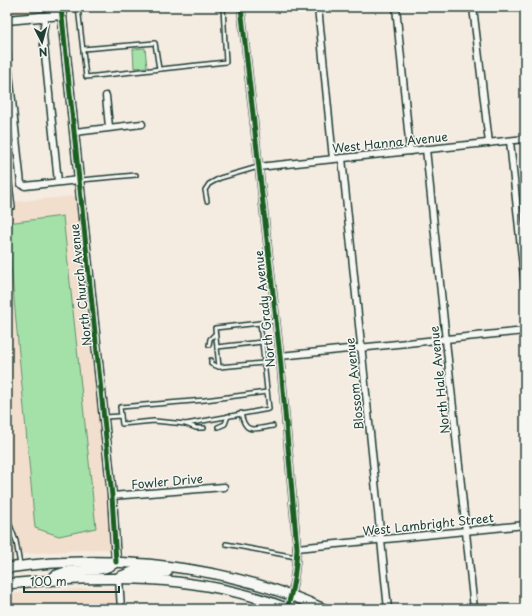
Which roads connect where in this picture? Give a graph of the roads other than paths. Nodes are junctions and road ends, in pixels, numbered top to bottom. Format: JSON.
{"nodes":[{"id":1,"x":78,"y":7,"type":"edge"},
{"id":2,"x":223,"y":7,"type":"edge"},
{"id":3,"x":241,"y":7,"type":"edge"},
{"id":4,"x":318,"y":7,"type":"edge"},
{"id":5,"x":396,"y":7,"type":"edge"},
{"id":6,"x":473,"y":7,"type":"edge"},
{"id":7,"x":63,"y":9,"type":"edge"},
{"id":8,"x":45,"y":16,"type":"junction"},
{"id":9,"x":7,"y":20,"type":"edge"},
{"id":10,"x":83,"y":50,"type":"junction"},
{"id":11,"x":7,"y":54,"type":"edge"},
{"id":12,"x":159,"y":69,"type":"junction"},
{"id":13,"x":106,"y":96,"type":"dead end"},
{"id":14,"x":142,"y":124,"type":"dead end"},
{"id":15,"x":109,"y":127,"type":"junction"},
{"id":16,"x":75,"y":132,"type":"junction"},
{"id":17,"x":525,"y":139,"type":"edge"},
{"id":18,"x":510,"y":141,"type":"junction"},
{"id":19,"x":488,"y":143,"type":"junction"},
{"id":20,"x":426,"y":149,"type":"junction"},
{"id":21,"x":410,"y":151,"type":"junction"},
{"id":22,"x":342,"y":158,"type":"junction"},
{"id":23,"x":333,"y":159,"type":"junction"},
{"id":24,"x":7,"y":161,"type":"edge"},
{"id":25,"x":258,"y":167,"type":"junction"},
{"id":26,"x":136,"y":175,"type":"dead end"},
{"id":27,"x":79,"y":180,"type":"junction"},
{"id":28,"x":58,"y":182,"type":"junction"},
{"id":29,"x":207,"y":201,"type":"dead end"},
{"id":30,"x":7,"y":207,"type":"edge"},
{"id":31,"x":525,"y":287,"type":"edge"},
{"id":32,"x":276,"y":321,"type":"junction"},
{"id":33,"x":260,"y":323,"type":"junction"},
{"id":34,"x":525,"y":331,"type":"edge"},
{"id":35,"x":215,"y":334,"type":"junction"},
{"id":36,"x":445,"y":339,"type":"junction"},
{"id":37,"x":262,"y":342,"type":"junction"},
{"id":38,"x":209,"y":345,"type":"dead end"},
{"id":39,"x":217,"y":347,"type":"junction"},
{"id":40,"x":362,"y":347,"type":"junction"},
{"id":41,"x":280,"y":356,"type":"junction"},
{"id":42,"x":211,"y":360,"type":"dead end"},
{"id":43,"x":264,"y":363,"type":"junction"},
{"id":44,"x":219,"y":367,"type":"junction"},
{"id":45,"x":267,"y":392,"type":"junction"},
{"id":46,"x":241,"y":413,"type":"junction"},
{"id":47,"x":121,"y":416,"type":"junction"},
{"id":48,"x":228,"y":416,"type":"junction"},
{"id":49,"x":104,"y":417,"type":"junction"},
{"id":50,"x":186,"y":424,"type":"junction"},
{"id":51,"x":273,"y":426,"type":"dead end"},
{"id":52,"x":218,"y":427,"type":"dead end"},
{"id":53,"x":204,"y":428,"type":"dead end"},
{"id":54,"x":224,"y":487,"type":"dead end"},
{"id":55,"x":112,"y":496,"type":"junction"},
{"id":56,"x":7,"y":517,"type":"edge"},
{"id":57,"x":525,"y":525,"type":"edge"},
{"id":58,"x":465,"y":531,"type":"junction"},
{"id":59,"x":381,"y":540,"type":"junction"},
{"id":60,"x":226,"y":544,"type":"dead end"},
{"id":61,"x":297,"y":548,"type":"junction"},
{"id":62,"x":296,"y":557,"type":"junction"},
{"id":63,"x":116,"y":562,"type":"junction"},
{"id":64,"x":21,"y":567,"type":"junction"},
{"id":65,"x":7,"y":568,"type":"edge"},
{"id":66,"x":188,"y":571,"type":"junction"},
{"id":67,"x":118,"y":578,"type":"junction"},
{"id":68,"x":49,"y":580,"type":"junction"},
{"id":69,"x":7,"y":584,"type":"edge"},
{"id":70,"x":292,"y":594,"type":"junction"},
{"id":71,"x":288,"y":608,"type":"edge"},
{"id":72,"x":121,"y":609,"type":"edge"},
{"id":73,"x":324,"y":609,"type":"edge"},
{"id":74,"x":388,"y":609,"type":"edge"},
{"id":75,"x":474,"y":609,"type":"edge"}],
"edges":[{"from":1,"to":10,"type":"lane"},
{"from":2,"to":12,"type":"lane"},
{"from":3,"to":25,"type":"street","name":"North Grady Avenue"},
{"from":4,"to":23,"type":"street"},
{"from":5,"to":21,"type":"street"},
{"from":6,"to":19,"type":"street"},
{"from":7,"to":8,"type":"street"},
{"from":7,"to":16,"type":"street","name":"North Church Avenue"},
{"from":8,"to":9,"type":"street"},
{"from":8,"to":28,"type":"street"},
{"from":10,"to":12,"type":"lane"},
{"from":10,"to":12,"type":"lane"},
{"from":11,"to":28,"type":"street"},
{"from":13,"to":15,"type":"street"},
{"from":14,"to":15,"type":"street"},
{"from":15,"to":16,"type":"street"},
{"from":16,"to":27,"type":"street","name":"North Church Avenue"},
{"from":17,"to":18,"type":"street","name":"West Hanna Avenue"},
{"from":18,"to":19,"type":"street","name":"West Hanna Avenue"},
{"from":18,"to":31,"type":"street"},
{"from":19,"to":20,"type":"street","name":"West Hanna Avenue"},
{"from":20,"to":21,"type":"street","name":"West Hanna Avenue"},
{"from":20,"to":36,"type":"street","name":"North Hale Avenue"},
{"from":21,"to":22,"type":"street","name":"West Hanna Avenue"},
{"from":22,"to":23,"type":"street","name":"West Hanna Avenue"},
{"from":22,"to":40,"type":"street","name":"Blossom Avenue"},
{"from":23,"to":25,"type":"street","name":"West Hanna Avenue"},
{"from":24,"to":30,"type":"lane"},
{"from":25,"to":29,"type":"lane"},
{"from":25,"to":32,"type":"street","name":"North Grady Avenue"},
{"from":26,"to":27,"type":"lane"},
{"from":27,"to":28,"type":"street"},
{"from":27,"to":49,"type":"street","name":"North Church Avenue"},
{"from":32,"to":33,"type":"lane"},
{"from":32,"to":41,"type":"street","name":"North Grady Avenue"},
{"from":33,"to":35,"type":"lane"},
{"from":33,"to":37,"type":"lane"},
{"from":34,"to":36,"type":"street"},
{"from":35,"to":38,"type":"lane"},
{"from":35,"to":39,"type":"lane"},
{"from":36,"to":40,"type":"street"},
{"from":36,"to":58,"type":"street","name":"North Hale Avenue"},
{"from":37,"to":39,"type":"lane"},
{"from":37,"to":43,"type":"lane"},
{"from":39,"to":44,"type":"lane"},
{"from":40,"to":41,"type":"street"},
{"from":40,"to":59,"type":"street","name":"Blossom Avenue"},
{"from":41,"to":61,"type":"street","name":"North Grady Avenue"},
{"from":42,"to":44,"type":"lane"},
{"from":43,"to":44,"type":"lane"},
{"from":43,"to":45,"type":"lane"},
{"from":45,"to":46,"type":"lane"},
{"from":45,"to":47,"type":"lane"},
{"from":46,"to":48,"type":"lane"},
{"from":46,"to":51,"type":"lane"},
{"from":47,"to":49,"type":"lane"},
{"from":47,"to":50,"type":"lane"},
{"from":48,"to":50,"type":"lane"},
{"from":48,"to":52,"type":"lane"},
{"from":49,"to":55,"type":"street","name":"North Church Avenue"},
{"from":50,"to":53,"type":"lane"},
{"from":54,"to":55,"type":"street","name":"Fowler Drive"},
{"from":55,"to":63,"type":"street","name":"North Church Avenue"},
{"from":56,"to":64,"type":"lane"},
{"from":57,"to":58,"type":"street","name":"West Lambright Street"},
{"from":58,"to":59,"type":"street","name":"West Lambright Street"},
{"from":58,"to":75,"type":"street","name":"North Hale Avenue"},
{"from":59,"to":61,"type":"street","name":"West Lambright Street"},
{"from":59,"to":74,"type":"street","name":"Blossom Avenue"},
{"from":60,"to":62,"type":"lane"},
{"from":61,"to":62,"type":"street","name":"North Grady Avenue"},
{"from":62,"to":70,"type":"street","name":"North Grady Avenue"},
{"from":63,"to":64,"type":"main road"},
{"from":63,"to":66,"type":"main road"},
{"from":63,"to":68,"type":"main road"},
{"from":64,"to":65,"type":"main road"},
{"from":66,"to":67,"type":"main road"},
{"from":66,"to":70,"type":"main road"},
{"from":67,"to":68,"type":"main road"},
{"from":67,"to":71,"type":"main road"},
{"from":67,"to":72,"type":"street"},
{"from":68,"to":69,"type":"main road"},
{"from":70,"to":71,"type":"street","name":"North Grady Avenue"},
{"from":70,"to":73,"type":"main road"}]}
